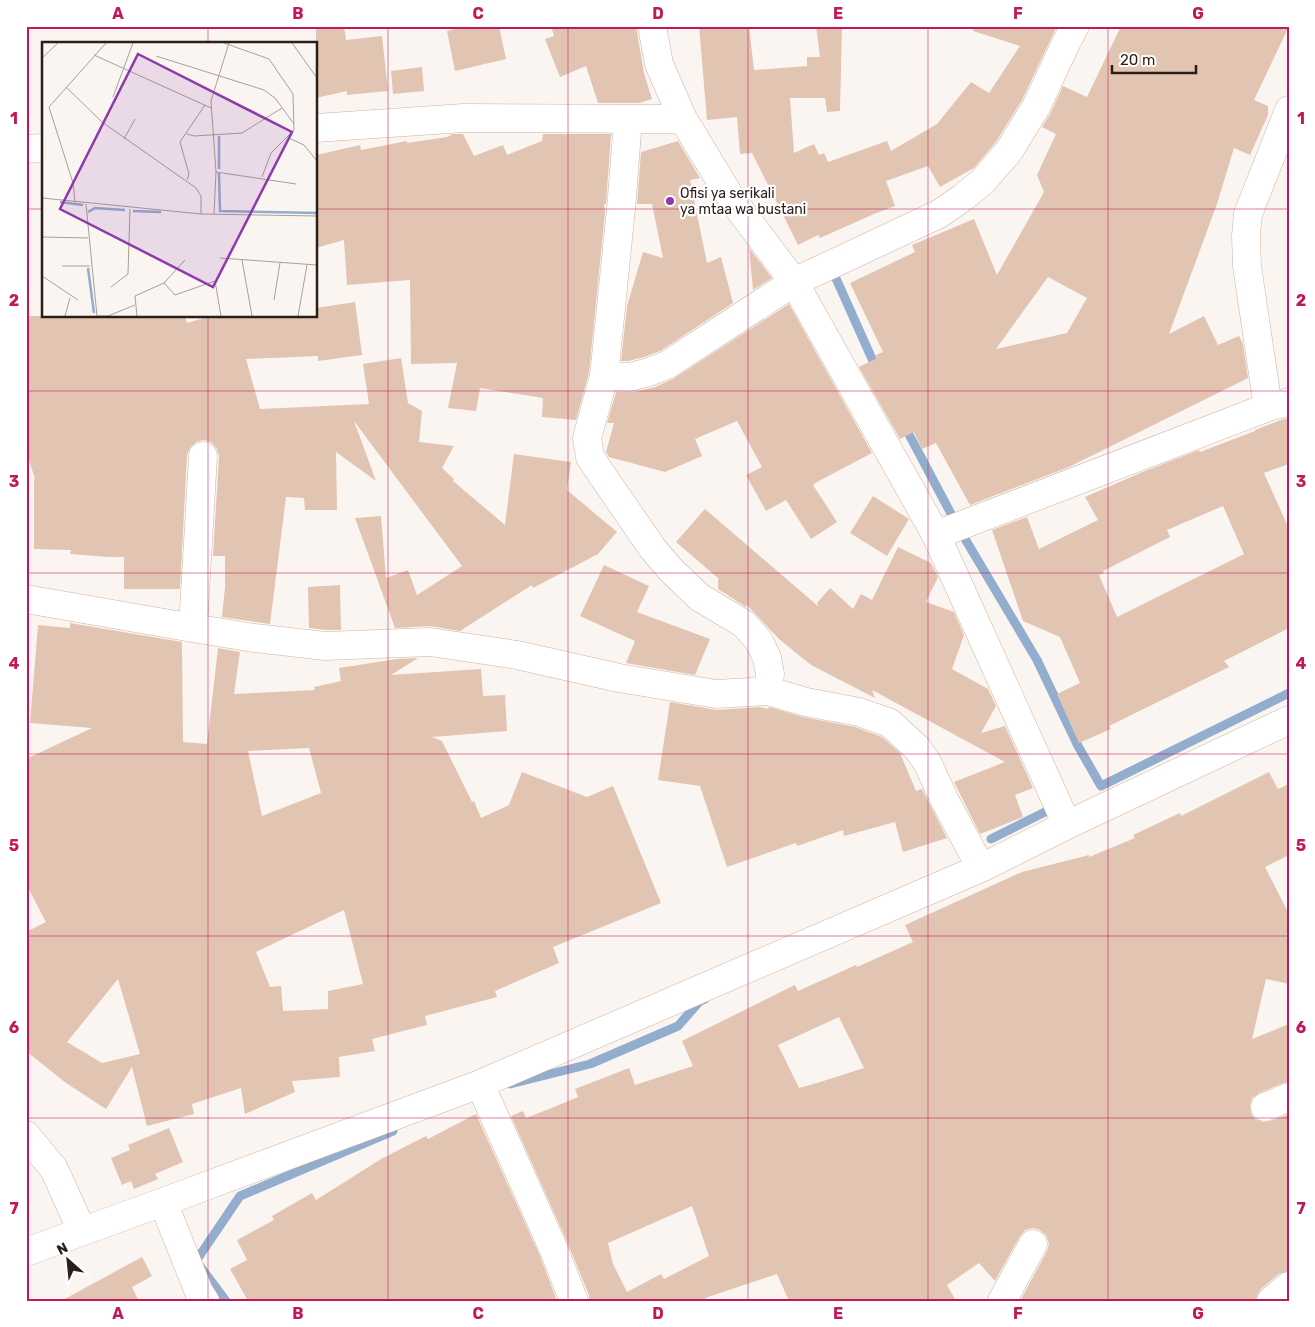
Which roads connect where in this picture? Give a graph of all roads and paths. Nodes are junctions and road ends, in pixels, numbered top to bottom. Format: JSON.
{"nodes":[{"id":1,"x":652,"y":26,"type":"edge"},
{"id":2,"x":1075,"y":26,"type":"edge"},
{"id":3,"x":1289,"y":110,"type":"edge"},
{"id":4,"x":683,"y":119,"type":"junction"},
{"id":5,"x":628,"y":120,"type":"junction"},
{"id":6,"x":318,"y":128,"type":"edge"},
{"id":7,"x":42,"y":148,"type":"edge"},
{"id":8,"x":26,"y":149,"type":"edge"},
{"id":9,"x":794,"y":282,"type":"junction"},
{"id":10,"x":604,"y":376,"type":"junction"},
{"id":11,"x":1278,"y":405,"type":"edge"},
{"id":12,"x":203,"y":456,"type":"dead end"},
{"id":13,"x":936,"y":535,"type":"junction"},
{"id":14,"x":26,"y":598,"type":"edge"},
{"id":15,"x":193,"y":628,"type":"junction"},
{"id":16,"x":768,"y":691,"type":"junction"},
{"id":17,"x":1289,"y":720,"type":"edge"},
{"id":18,"x":1067,"y":825,"type":"junction"},
{"id":19,"x":981,"y":868,"type":"junction"},
{"id":20,"x":480,"y":1084,"type":"junction"},
{"id":21,"x":26,"y":1135,"type":"edge"},
{"id":22,"x":163,"y":1202,"type":"junction"},
{"id":23,"x":82,"y":1231,"type":"junction"},
{"id":24,"x":1033,"y":1244,"type":"dead end"},
{"id":25,"x":26,"y":1252,"type":"edge"},
{"id":26,"x":1289,"y":1286,"type":"edge"},
{"id":27,"x":205,"y":1301,"type":"edge"},
{"id":28,"x":574,"y":1301,"type":"edge"},
{"id":29,"x":1002,"y":1301,"type":"edge"},
{"id":30,"x":1271,"y":1301,"type":"edge"}],
"edges":[{"from":1,"to":4,"type":"street"},
{"from":2,"to":9,"type":"street"},
{"from":3,"to":11,"type":"street"},
{"from":4,"to":5,"type":"street"},
{"from":4,"to":9,"type":"street"},
{"from":5,"to":6,"type":"street"},
{"from":5,"to":10,"type":"street"},
{"from":7,"to":8,"type":"street"},
{"from":9,"to":10,"type":"street"},
{"from":9,"to":13,"type":"street"},
{"from":10,"to":16,"type":"street"},
{"from":11,"to":13,"type":"street"},
{"from":12,"to":15,"type":"street"},
{"from":13,"to":18,"type":"street"},
{"from":14,"to":15,"type":"street"},
{"from":15,"to":16,"type":"street"},
{"from":16,"to":19,"type":"street"},
{"from":17,"to":18,"type":"street"},
{"from":18,"to":19,"type":"street"},
{"from":19,"to":20,"type":"street"},
{"from":20,"to":22,"type":"street"},
{"from":20,"to":28,"type":"street"},
{"from":21,"to":23,"type":"street"},
{"from":22,"to":23,"type":"street"},
{"from":22,"to":27,"type":"street"},
{"from":23,"to":25,"type":"street"},
{"from":24,"to":29,"type":"street"},
{"from":26,"to":30,"type":"street"}]}
